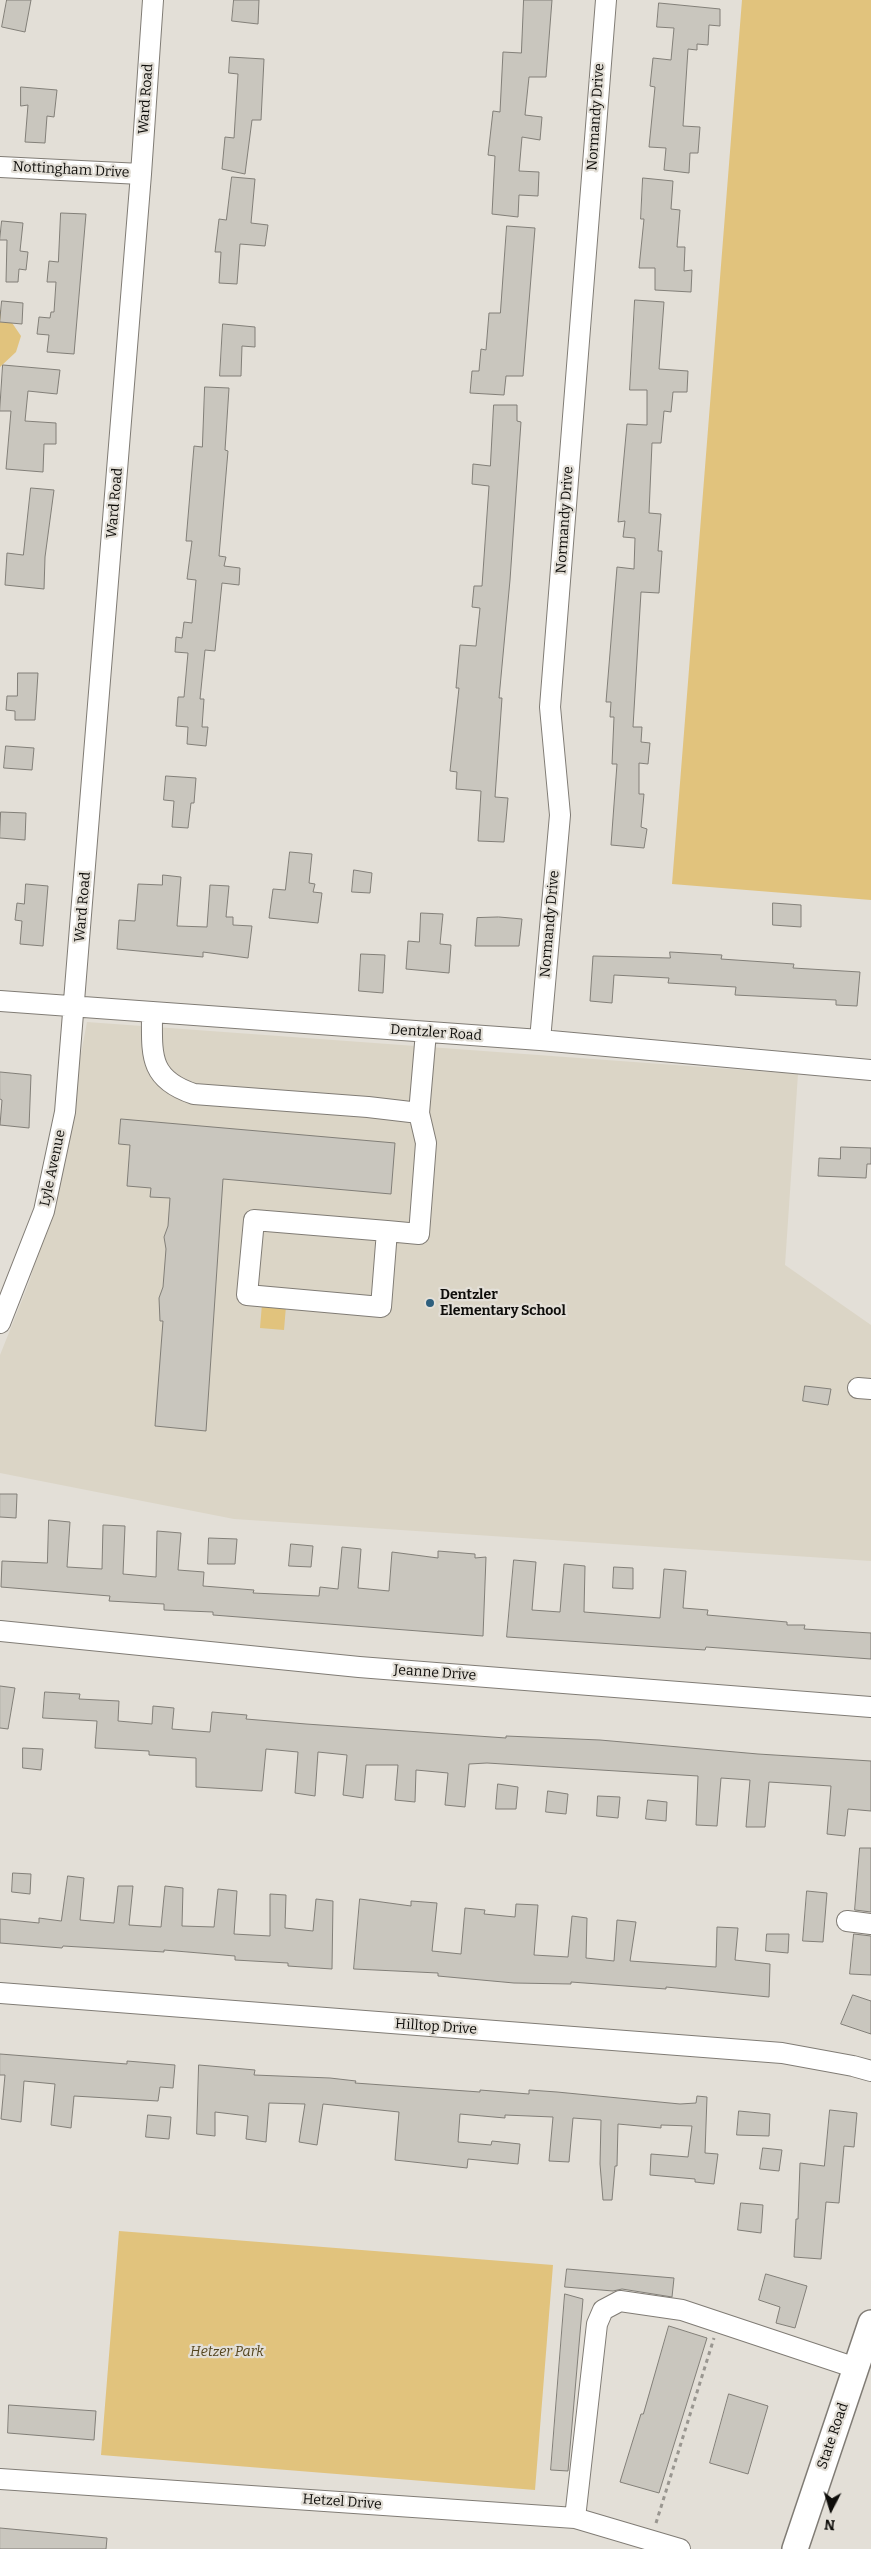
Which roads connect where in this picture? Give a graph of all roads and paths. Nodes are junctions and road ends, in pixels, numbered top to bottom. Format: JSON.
{"nodes":[{"id":1,"x":153,"y":0,"type":"edge"},
{"id":2,"x":606,"y":0,"type":"edge"},
{"id":3,"x":0,"y":167,"type":"edge"},
{"id":4,"x":141,"y":174,"type":"junction"},
{"id":5,"x":0,"y":1001,"type":"edge"},
{"id":6,"x":75,"y":1006,"type":"junction"},
{"id":7,"x":152,"y":1012,"type":"junction"},
{"id":8,"x":426,"y":1032,"type":"junction"},
{"id":9,"x":540,"y":1040,"type":"junction"},
{"id":10,"x":871,"y":1070,"type":"edge"},
{"id":11,"x":418,"y":1113,"type":"junction"},
{"id":12,"x":388,"y":1231,"type":"junction"},
{"id":13,"x":1,"y":1318,"type":"edge"},
{"id":14,"x":0,"y":1631,"type":"edge"},
{"id":15,"x":871,"y":1708,"type":"edge"},
{"id":16,"x":847,"y":1922,"type":"dead end"},
{"id":17,"x":871,"y":1924,"type":"edge"},
{"id":18,"x":0,"y":1993,"type":"edge"},
{"id":19,"x":871,"y":2071,"type":"edge"},
{"id":20,"x":719,"y":2322,"type":"junction"},
{"id":21,"x":871,"y":2323,"type":"edge"},
{"id":22,"x":856,"y":2368,"type":"junction"},
{"id":23,"x":0,"y":2478,"type":"edge"},
{"id":24,"x":575,"y":2518,"type":"junction"},
{"id":25,"x":650,"y":2540,"type":"junction"},
{"id":26,"x":680,"y":2549,"type":"edge"},
{"id":27,"x":795,"y":2549,"type":"edge"}],
"edges":[{"from":1,"to":4,"type":"street","name":"Ward Road"},
{"from":2,"to":9,"type":"street","name":"Normandy Drive"},
{"from":3,"to":4,"type":"street","name":"Nottingham Drive"},
{"from":4,"to":6,"type":"street","name":"Ward Road"},
{"from":5,"to":6,"type":"street","name":"Dentzler Road"},
{"from":6,"to":7,"type":"street","name":"Dentzler Road"},
{"from":6,"to":13,"type":"street","name":"Lyle Avenue"},
{"from":7,"to":8,"type":"street","name":"Dentzler Road"},
{"from":7,"to":11,"type":"street"},
{"from":8,"to":9,"type":"street","name":"Dentzler Road"},
{"from":8,"to":11,"type":"street"},
{"from":9,"to":10,"type":"street","name":"Dentzler Road"},
{"from":11,"to":12,"type":"street"},
{"from":12,"to":12,"type":"street"},
{"from":14,"to":15,"type":"street","name":"Jeanne Drive"},
{"from":16,"to":17,"type":"street"},
{"from":18,"to":19,"type":"street","name":"Hilltop Drive"},
{"from":20,"to":22,"type":"street"},
{"from":20,"to":24,"type":"street"},
{"from":20,"to":25,"type":"path"},
{"from":21,"to":22,"type":"main road","name":"State Road"},
{"from":22,"to":27,"type":"main road","name":"State Road"},
{"from":23,"to":24,"type":"street","name":"Hetzel Drive"},
{"from":24,"to":25,"type":"street","name":"Hetzel Drive"},
{"from":25,"to":26,"type":"street","name":"Hetzel Drive"}]}
